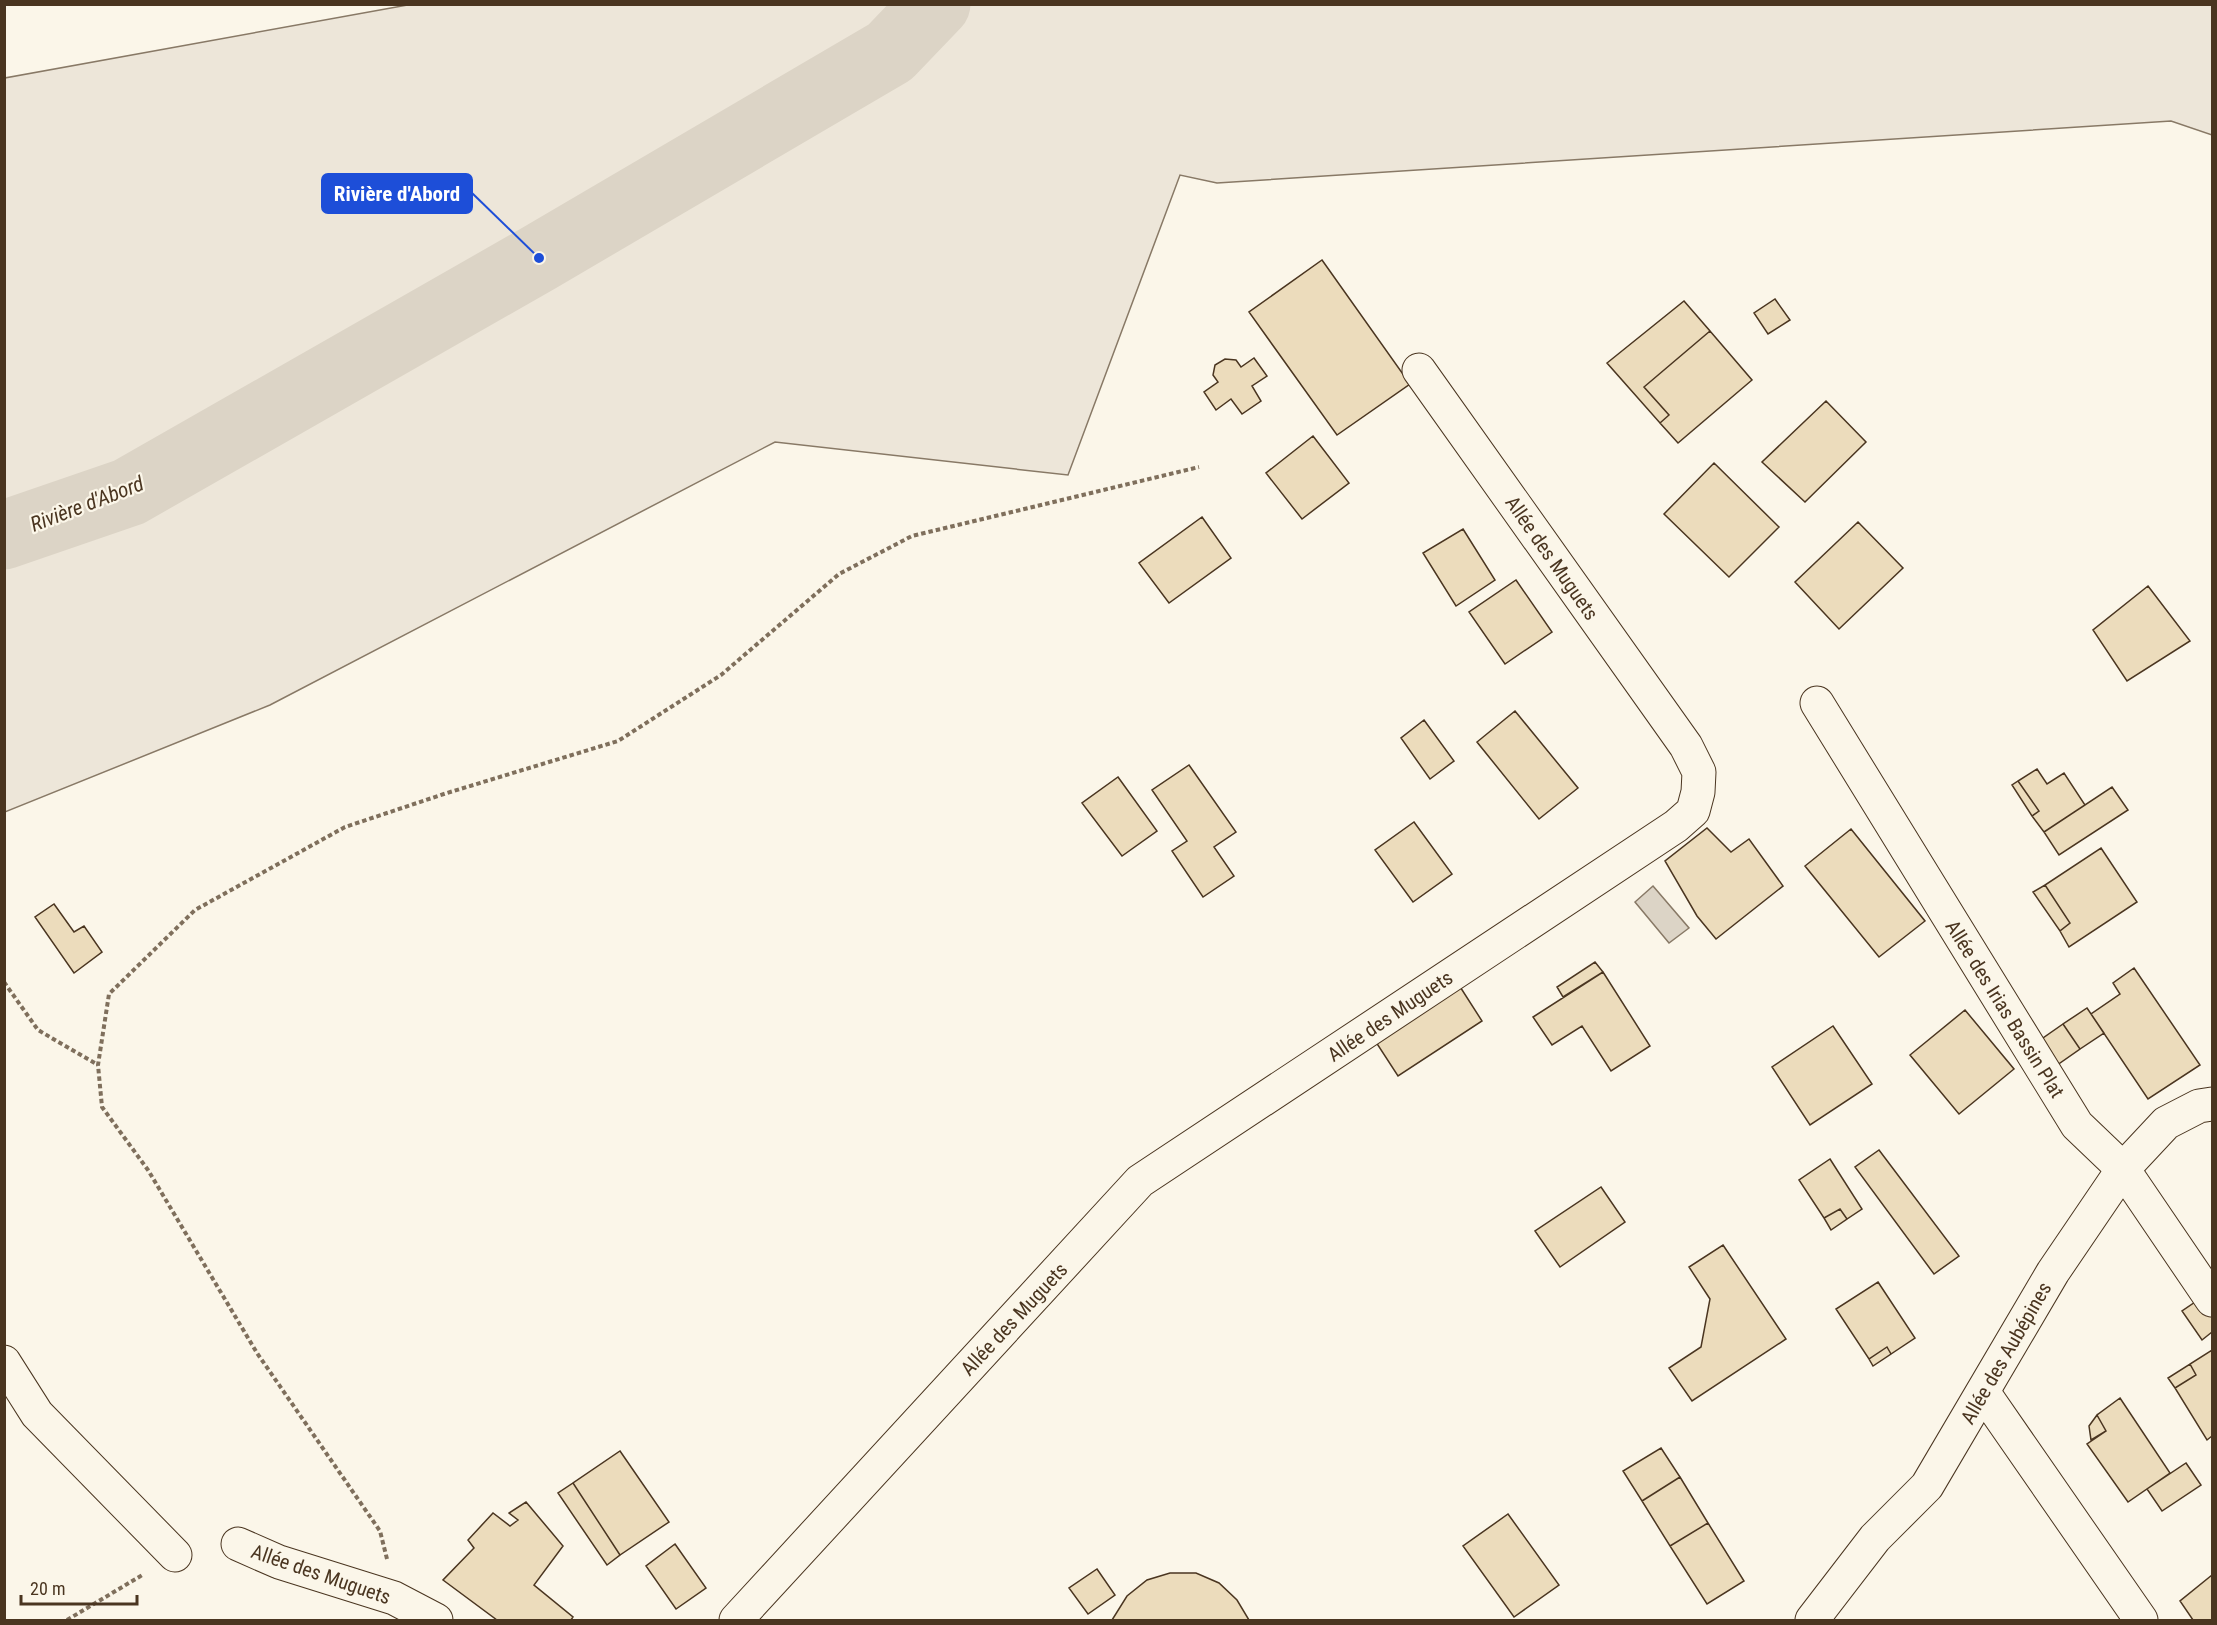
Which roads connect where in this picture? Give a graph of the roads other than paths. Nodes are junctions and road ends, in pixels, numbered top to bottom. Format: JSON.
{"nodes":[{"id":1,"x":1419,"y":370,"type":"dead end"},
{"id":2,"x":1817,"y":703,"type":"dead end"},
{"id":3,"x":2212,"y":1104,"type":"edge"},
{"id":4,"x":2123,"y":1169,"type":"junction"},
{"id":5,"x":2212,"y":1300,"type":"edge"},
{"id":6,"x":4,"y":1362,"type":"edge"},
{"id":7,"x":1983,"y":1392,"type":"junction"},
{"id":8,"x":238,"y":1544,"type":"dead end"},
{"id":9,"x":175,"y":1555,"type":"dead end"},
{"id":10,"x":436,"y":1620,"type":"edge"},
{"id":11,"x":736,"y":1620,"type":"edge"},
{"id":12,"x":1812,"y":1620,"type":"edge"},
{"id":13,"x":2141,"y":1620,"type":"edge"}],
"edges":[{"from":1,"to":11,"type":"street","name":"Allée des Muguets"},
{"from":2,"to":4,"type":"street","name":"Allée des Irias Bassin Plat"},
{"from":3,"to":4,"type":"street","name":"Allée des Aubépines"},
{"from":4,"to":5,"type":"street","name":"Allée des Irias Bassin Plat"},
{"from":4,"to":7,"type":"street","name":"Allée des Aubépines"},
{"from":6,"to":9,"type":"street"},
{"from":7,"to":12,"type":"street","name":"Allée des Aubépines"},
{"from":7,"to":13,"type":"street"},
{"from":8,"to":10,"type":"street","name":"Allée des Muguets"}]}
